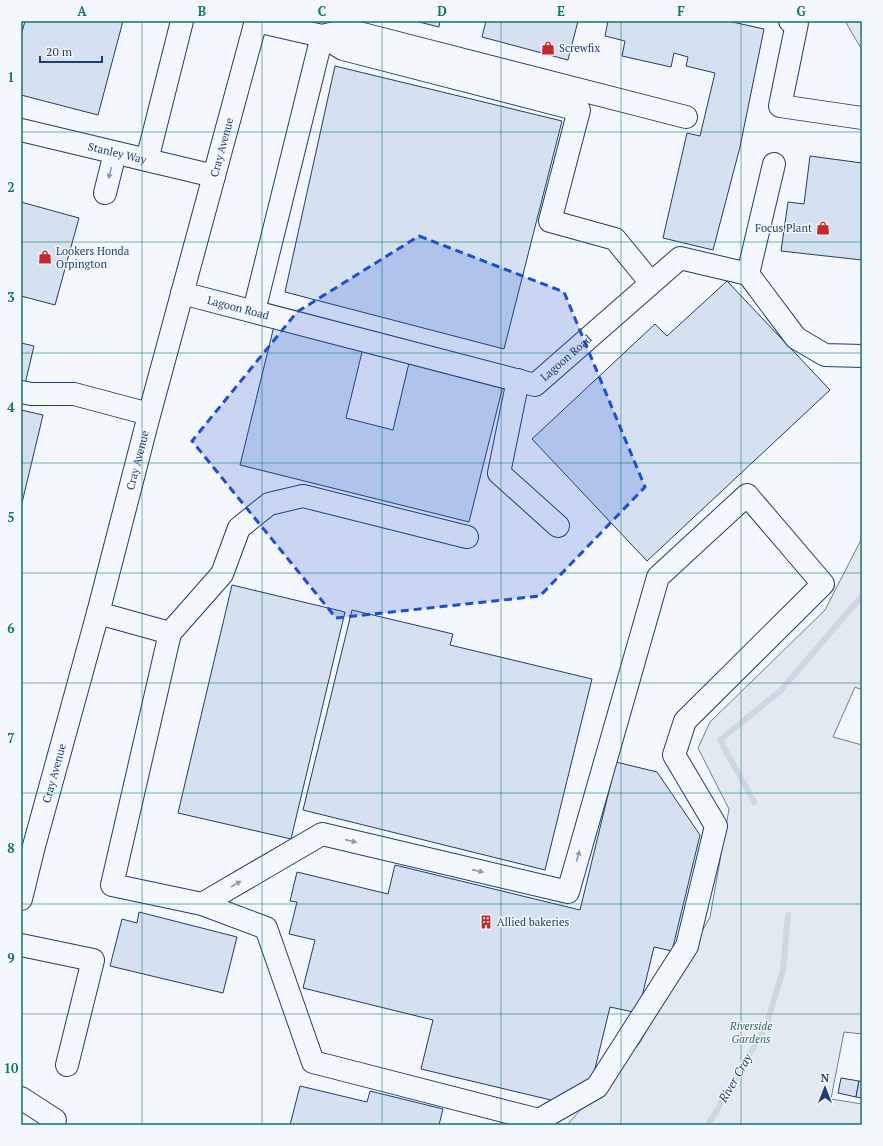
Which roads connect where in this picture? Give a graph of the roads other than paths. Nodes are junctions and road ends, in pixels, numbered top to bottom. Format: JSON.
{"nodes":[{"id":1,"x":182,"y":21,"type":"edge"},
{"id":2,"x":256,"y":21,"type":"edge"},
{"id":3,"x":790,"y":21,"type":"edge"},
{"id":4,"x":322,"y":36,"type":"junction"},
{"id":5,"x":686,"y":117,"type":"dead end"},
{"id":6,"x":862,"y":118,"type":"edge"},
{"id":7,"x":21,"y":130,"type":"edge"},
{"id":8,"x":115,"y":153,"type":"junction"},
{"id":9,"x":147,"y":160,"type":"junction"},
{"id":10,"x":774,"y":164,"type":"dead end"},
{"id":11,"x":214,"y":176,"type":"junction"},
{"id":12,"x":105,"y":193,"type":"dead end"},
{"id":13,"x":748,"y":274,"type":"junction"},
{"id":14,"x":651,"y":283,"type":"junction"},
{"id":15,"x":182,"y":293,"type":"junction"},
{"id":16,"x":254,"y":311,"type":"junction"},
{"id":17,"x":862,"y":356,"type":"edge"},
{"id":18,"x":518,"y":380,"type":"junction"},
{"id":19,"x":21,"y":392,"type":"edge"},
{"id":20,"x":149,"y":414,"type":"junction"},
{"id":21,"x":558,"y":526,"type":"dead end"},
{"id":22,"x":467,"y":537,"type":"dead end"},
{"id":23,"x":98,"y":613,"type":"junction"},
{"id":24,"x":170,"y":633,"type":"junction"},
{"id":25,"x":28,"y":844,"type":"edge"},
{"id":26,"x":21,"y":899,"type":"edge"},
{"id":27,"x":202,"y":904,"type":"junction"},
{"id":28,"x":21,"y":944,"type":"edge"},
{"id":29,"x":67,"y":1065,"type":"dead end"},
{"id":30,"x":21,"y":1098,"type":"edge"},
{"id":31,"x":53,"y":1125,"type":"edge"}],
"edges":[{"from":1,"to":9,"type":"street"},
{"from":2,"to":4,"type":"street"},
{"from":2,"to":11,"type":"street","name":"Cray Avenue"},
{"from":3,"to":6,"type":"street"},
{"from":4,"to":5,"type":"street"},
{"from":4,"to":14,"type":"street"},
{"from":4,"to":16,"type":"street"},
{"from":7,"to":8,"type":"street","name":"Stanley Way"},
{"from":8,"to":9,"type":"street","name":"Stanley Way"},
{"from":8,"to":12,"type":"street","one_way":true},
{"from":9,"to":11,"type":"street","name":"Stanley Way"},
{"from":10,"to":13,"type":"street"},
{"from":11,"to":15,"type":"street","name":"Cray Avenue"},
{"from":13,"to":14,"type":"street","name":"Lagoon Road"},
{"from":13,"to":17,"type":"street"},
{"from":14,"to":18,"type":"street","name":"Lagoon Road"},
{"from":15,"to":16,"type":"street","name":"Lagoon Road"},
{"from":15,"to":20,"type":"street","name":"Cray Avenue"},
{"from":16,"to":18,"type":"street","name":"Lagoon Road"},
{"from":18,"to":21,"type":"street"},
{"from":19,"to":20,"type":"street"},
{"from":20,"to":23,"type":"street","name":"Cray Avenue"},
{"from":22,"to":24,"type":"street"},
{"from":23,"to":24,"type":"street"},
{"from":23,"to":25,"type":"street","name":"Cray Avenue"},
{"from":24,"to":27,"type":"street"},
{"from":25,"to":26,"type":"street","name":"Cray Avenue"},
{"from":27,"to":27,"type":"street","one_way":true},
{"from":28,"to":29,"type":"street"},
{"from":30,"to":31,"type":"street"}]}
